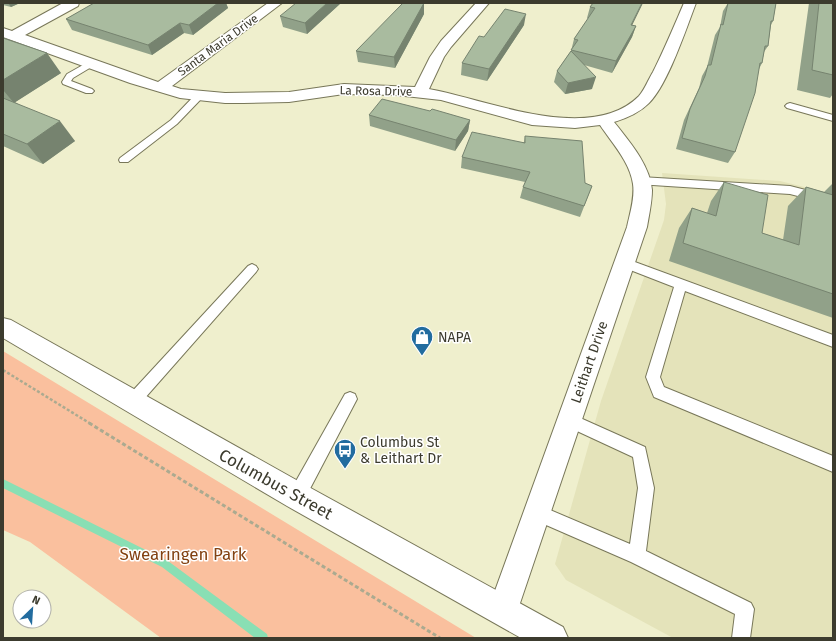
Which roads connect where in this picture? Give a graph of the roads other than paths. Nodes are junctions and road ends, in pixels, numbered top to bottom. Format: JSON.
{"nodes":[{"id":1,"x":73,"y":3,"type":"edge"},
{"id":2,"x":276,"y":3,"type":"edge"},
{"id":3,"x":483,"y":3,"type":"edge"},
{"id":4,"x":690,"y":3,"type":"edge"},
{"id":5,"x":8,"y":34,"type":"edge"},
{"id":6,"x":90,"y":64,"type":"junction"},
{"id":7,"x":160,"y":88,"type":"junction"},
{"id":8,"x":89,"y":90,"type":"dead end"},
{"id":9,"x":420,"y":92,"type":"junction"},
{"id":10,"x":200,"y":95,"type":"junction"},
{"id":11,"x":790,"y":106,"type":"dead end"},
{"id":12,"x":833,"y":118,"type":"edge"},
{"id":13,"x":604,"y":120,"type":"junction"},
{"id":14,"x":124,"y":160,"type":"dead end"},
{"id":15,"x":641,"y":181,"type":"junction"},
{"id":16,"x":833,"y":201,"type":"edge"},
{"id":17,"x":624,"y":263,"type":"junction"},
{"id":18,"x":252,"y":269,"type":"dead end"},
{"id":19,"x":681,"y":285,"type":"junction"},
{"id":20,"x":3,"y":327,"type":"edge"},
{"id":21,"x":833,"y":341,"type":"edge"},
{"id":22,"x":350,"y":399,"type":"dead end"},
{"id":23,"x":132,"y":402,"type":"junction"},
{"id":24,"x":569,"y":420,"type":"junction"},
{"id":25,"x":833,"y":464,"type":"edge"},
{"id":26,"x":297,"y":496,"type":"junction"},
{"id":27,"x":536,"y":512,"type":"junction"},
{"id":28,"x":637,"y":556,"type":"junction"},
{"id":29,"x":502,"y":610,"type":"junction"},
{"id":30,"x":552,"y":638,"type":"edge"},
{"id":31,"x":740,"y":638,"type":"edge"}],
"edges":[{"from":1,"to":5,"type":"street"},
{"from":2,"to":7,"type":"street","name":"Santa Maria Drive"},
{"from":3,"to":9,"type":"street"},
{"from":4,"to":13,"type":"street","name":"La Rosa Drive"},
{"from":5,"to":6,"type":"street","name":"La Rosa Drive"},
{"from":6,"to":7,"type":"street","name":"La Rosa Drive"},
{"from":6,"to":8,"type":"lane"},
{"from":7,"to":10,"type":"street","name":"La Rosa Drive"},
{"from":9,"to":10,"type":"street","name":"La Rosa Drive"},
{"from":9,"to":13,"type":"street","name":"La Rosa Drive"},
{"from":10,"to":14,"type":"lane"},
{"from":11,"to":12,"type":"lane"},
{"from":13,"to":15,"type":"street","name":"Leithart Drive"},
{"from":15,"to":16,"type":"lane"},
{"from":15,"to":17,"type":"street","name":"Leithart Drive"},
{"from":17,"to":19,"type":"lane"},
{"from":17,"to":24,"type":"street","name":"Leithart Drive"},
{"from":18,"to":23,"type":"lane"},
{"from":19,"to":21,"type":"lane"},
{"from":19,"to":25,"type":"lane"},
{"from":20,"to":23,"type":"street","name":"Columbus Street"},
{"from":22,"to":26,"type":"lane"},
{"from":23,"to":26,"type":"street","name":"Columbus Street"},
{"from":24,"to":27,"type":"street","name":"Leithart Drive"},
{"from":24,"to":28,"type":"lane"},
{"from":26,"to":29,"type":"street","name":"Columbus Street"},
{"from":27,"to":28,"type":"lane"},
{"from":27,"to":29,"type":"street","name":"Leithart Drive"},
{"from":28,"to":31,"type":"lane"},
{"from":29,"to":30,"type":"street","name":"Columbus Street"}]}
